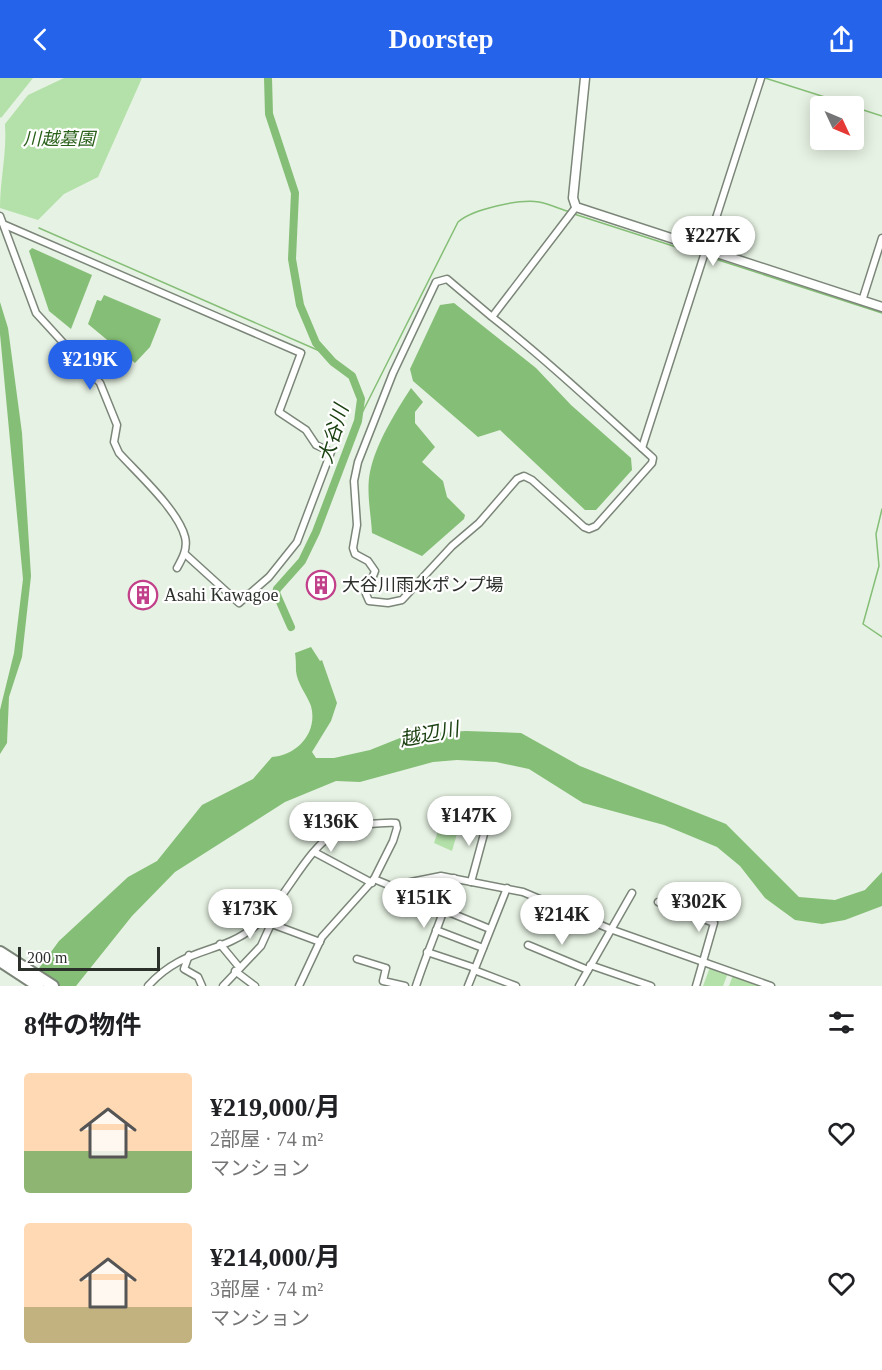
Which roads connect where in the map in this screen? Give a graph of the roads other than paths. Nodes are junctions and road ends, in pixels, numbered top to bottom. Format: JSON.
{"nodes":[{"id":1,"x":585,"y":78,"type":"edge"},
{"id":2,"x":761,"y":78,"type":"edge"},
{"id":3,"x":576,"y":207,"type":"junction"},
{"id":4,"x":0,"y":216,"type":"edge"},
{"id":5,"x":5,"y":225,"type":"junction"},
{"id":6,"x":882,"y":238,"type":"edge"},
{"id":7,"x":705,"y":250,"type":"junction"},
{"id":8,"x":862,"y":301,"type":"junction"},
{"id":9,"x":882,"y":307,"type":"edge"},
{"id":10,"x":492,"y":317,"type":"junction"},
{"id":11,"x":642,"y":448,"type":"junction"},
{"id":12,"x":185,"y":555,"type":"junction"},
{"id":13,"x":177,"y":568,"type":"dead end"},
{"id":14,"x":484,"y":815,"type":"dead end"},
{"id":15,"x":316,"y":853,"type":"junction"},
{"id":16,"x":454,"y":878,"type":"junction"},
{"id":17,"x":373,"y":881,"type":"junction"},
{"id":18,"x":471,"y":882,"type":"junction"},
{"id":19,"x":507,"y":888,"type":"junction"},
{"id":20,"x":632,"y":893,"type":"dead end"},
{"id":21,"x":284,"y":896,"type":"junction"},
{"id":22,"x":658,"y":902,"type":"dead end"},
{"id":23,"x":446,"y":911,"type":"junction"},
{"id":24,"x":261,"y":920,"type":"junction"},
{"id":25,"x":273,"y":923,"type":"junction"},
{"id":26,"x":610,"y":929,"type":"junction"},
{"id":27,"x":436,"y":930,"type":"junction"},
{"id":28,"x":490,"y":930,"type":"junction"},
{"id":29,"x":320,"y":942,"type":"junction"},
{"id":30,"x":220,"y":944,"type":"junction"},
{"id":31,"x":528,"y":945,"type":"dead end"},
{"id":32,"x":483,"y":948,"type":"junction"},
{"id":33,"x":0,"y":952,"type":"edge"},
{"id":34,"x":427,"y":952,"type":"junction"},
{"id":35,"x":189,"y":955,"type":"junction"},
{"id":36,"x":357,"y":959,"type":"dead end"},
{"id":37,"x":0,"y":961,"type":"edge"},
{"id":38,"x":703,"y":962,"type":"junction"},
{"id":39,"x":589,"y":967,"type":"junction"},
{"id":40,"x":237,"y":969,"type":"junction"},
{"id":41,"x":474,"y":969,"type":"junction"},
{"id":42,"x":391,"y":984,"type":"edge"},
{"id":43,"x":38,"y":986,"type":"edge"},
{"id":44,"x":53,"y":986,"type":"edge"},
{"id":45,"x":148,"y":986,"type":"edge"},
{"id":46,"x":202,"y":986,"type":"edge"},
{"id":47,"x":223,"y":986,"type":"edge"},
{"id":48,"x":255,"y":986,"type":"edge"},
{"id":49,"x":299,"y":986,"type":"edge"},
{"id":50,"x":405,"y":986,"type":"edge"},
{"id":51,"x":416,"y":986,"type":"edge"},
{"id":52,"x":468,"y":986,"type":"edge"},
{"id":53,"x":516,"y":986,"type":"edge"},
{"id":54,"x":579,"y":986,"type":"edge"},
{"id":55,"x":651,"y":986,"type":"edge"},
{"id":56,"x":696,"y":986,"type":"edge"},
{"id":57,"x":771,"y":986,"type":"edge"}],
"edges":[{"from":1,"to":3,"type":"street"},
{"from":2,"to":7,"type":"street"},
{"from":3,"to":7,"type":"street"},
{"from":3,"to":10,"type":"street"},
{"from":4,"to":5,"type":"street"},
{"from":5,"to":12,"type":"street"},
{"from":5,"to":12,"type":"street"},
{"from":6,"to":8,"type":"street"},
{"from":7,"to":8,"type":"street"},
{"from":7,"to":11,"type":"street"},
{"from":8,"to":9,"type":"street"},
{"from":10,"to":11,"type":"street"},
{"from":10,"to":11,"type":"street"},
{"from":12,"to":13,"type":"street"},
{"from":14,"to":18,"type":"street"},
{"from":15,"to":17,"type":"street"},
{"from":15,"to":17,"type":"street"},
{"from":15,"to":21,"type":"street"},
{"from":16,"to":17,"type":"street"},
{"from":16,"to":18,"type":"street"},
{"from":16,"to":23,"type":"street"},
{"from":17,"to":29,"type":"street"},
{"from":18,"to":19,"type":"street"},
{"from":19,"to":26,"type":"street"},
{"from":19,"to":28,"type":"street"},
{"from":20,"to":26,"type":"street"},
{"from":21,"to":24,"type":"street"},
{"from":21,"to":25,"type":"street"},
{"from":22,"to":38,"type":"street"},
{"from":23,"to":27,"type":"street"},
{"from":23,"to":28,"type":"street"},
{"from":24,"to":25,"type":"street"},
{"from":24,"to":30,"type":"street"},
{"from":25,"to":29,"type":"street"},
{"from":25,"to":40,"type":"street"},
{"from":26,"to":38,"type":"street"},
{"from":26,"to":39,"type":"street"},
{"from":27,"to":32,"type":"street"},
{"from":27,"to":34,"type":"street"},
{"from":28,"to":32,"type":"street"},
{"from":29,"to":49,"type":"street"},
{"from":30,"to":35,"type":"street"},
{"from":30,"to":40,"type":"street"},
{"from":31,"to":39,"type":"street"},
{"from":32,"to":41,"type":"street"},
{"from":33,"to":44,"type":"highway"},
{"from":34,"to":41,"type":"street"},
{"from":34,"to":51,"type":"street"},
{"from":35,"to":45,"type":"street"},
{"from":35,"to":46,"type":"street"},
{"from":36,"to":42,"type":"street"},
{"from":37,"to":43,"type":"highway"},
{"from":38,"to":56,"type":"street"},
{"from":38,"to":57,"type":"street"},
{"from":39,"to":54,"type":"street"},
{"from":39,"to":55,"type":"street"},
{"from":40,"to":47,"type":"street"},
{"from":40,"to":48,"type":"street"},
{"from":41,"to":52,"type":"street"},
{"from":41,"to":53,"type":"street"},
{"from":42,"to":50,"type":"street"}]}
